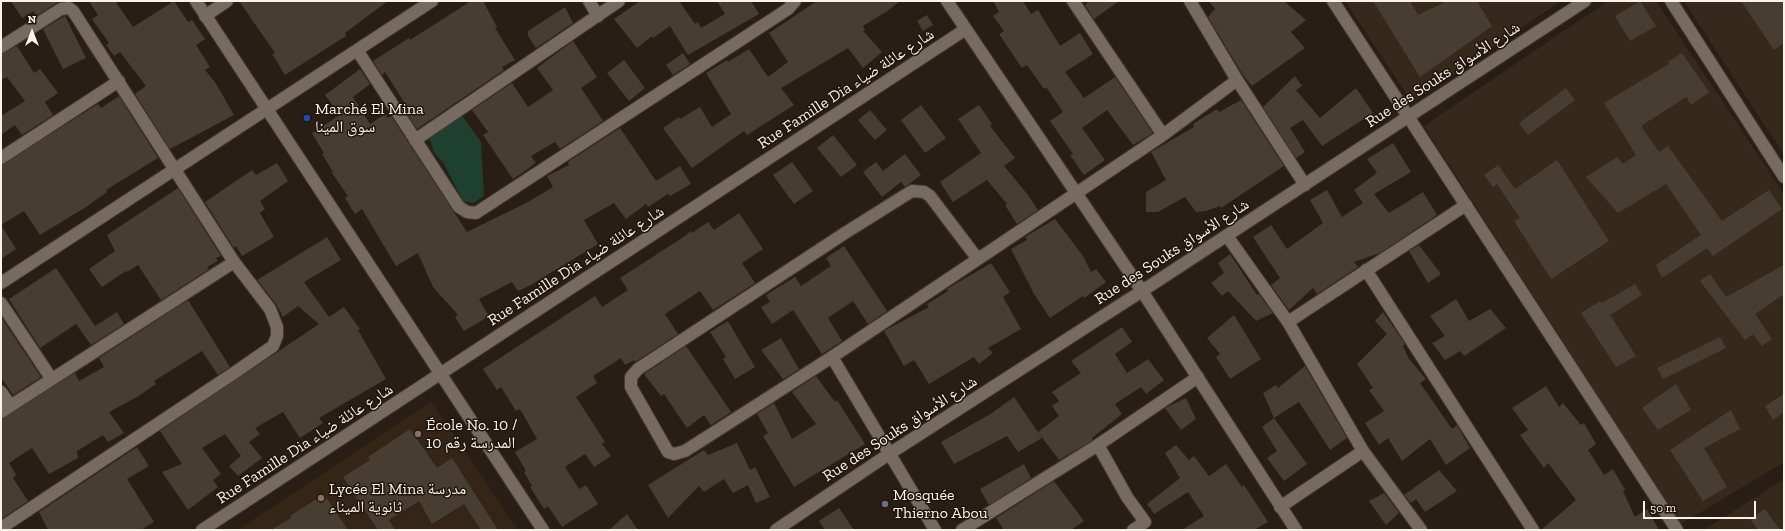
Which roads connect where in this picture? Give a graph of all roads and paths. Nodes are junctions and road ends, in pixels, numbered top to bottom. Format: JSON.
{"nodes":[{"id":1,"x":196,"y":1,"type":"edge"},
{"id":2,"x":227,"y":1,"type":"edge"},
{"id":3,"x":432,"y":1,"type":"edge"},
{"id":4,"x":589,"y":1,"type":"edge"},
{"id":5,"x":619,"y":1,"type":"edge"},
{"id":6,"x":795,"y":1,"type":"edge"},
{"id":7,"x":947,"y":1,"type":"edge"},
{"id":8,"x":1073,"y":1,"type":"edge"},
{"id":9,"x":1190,"y":1,"type":"edge"},
{"id":10,"x":1333,"y":1,"type":"edge"},
{"id":11,"x":1585,"y":1,"type":"edge"},
{"id":12,"x":1671,"y":1,"type":"edge"},
{"id":13,"x":206,"y":16,"type":"junction"},
{"id":14,"x":598,"y":16,"type":"junction"},
{"id":15,"x":966,"y":29,"type":"junction"},
{"id":16,"x":1,"y":47,"type":"edge"},
{"id":17,"x":357,"y":50,"type":"junction"},
{"id":18,"x":1237,"y":80,"type":"junction"},
{"id":19,"x":119,"y":81,"type":"junction"},
{"id":20,"x":267,"y":109,"type":"junction"},
{"id":21,"x":1409,"y":116,"type":"junction"},
{"id":22,"x":1163,"y":135,"type":"junction"},
{"id":23,"x":415,"y":140,"type":"junction"},
{"id":24,"x":1,"y":158,"type":"edge"},
{"id":25,"x":175,"y":169,"type":"junction"},
{"id":26,"x":1784,"y":177,"type":"edge"},
{"id":27,"x":1304,"y":185,"type":"junction"},
{"id":28,"x":1076,"y":193,"type":"junction"},
{"id":29,"x":1466,"y":204,"type":"junction"},
{"id":30,"x":1227,"y":236,"type":"junction"},
{"id":31,"x":977,"y":258,"type":"junction"},
{"id":32,"x":234,"y":262,"type":"junction"},
{"id":33,"x":1366,"y":270,"type":"junction"},
{"id":34,"x":1,"y":283,"type":"edge"},
{"id":35,"x":1142,"y":292,"type":"junction"},
{"id":36,"x":1,"y":303,"type":"edge"},
{"id":37,"x":1288,"y":322,"type":"junction"},
{"id":38,"x":832,"y":357,"type":"junction"},
{"id":39,"x":441,"y":374,"type":"junction"},
{"id":40,"x":1198,"y":377,"type":"junction"},
{"id":41,"x":52,"y":378,"type":"junction"},
{"id":42,"x":1,"y":392,"type":"edge"},
{"id":43,"x":6,"y":408,"type":"edge"},
{"id":44,"x":1098,"y":445,"type":"junction"},
{"id":45,"x":1363,"y":450,"type":"junction"},
{"id":46,"x":889,"y":454,"type":"junction"},
{"id":47,"x":1280,"y":507,"type":"junction"},
{"id":48,"x":1148,"y":526,"type":"edge"},
{"id":49,"x":1,"y":528,"type":"edge"},
{"id":50,"x":202,"y":530,"type":"edge"},
{"id":51,"x":543,"y":530,"type":"edge"},
{"id":52,"x":776,"y":530,"type":"edge"},
{"id":53,"x":935,"y":530,"type":"edge"},
{"id":54,"x":962,"y":530,"type":"edge"},
{"id":55,"x":1133,"y":530,"type":"edge"},
{"id":56,"x":1296,"y":530,"type":"edge"},
{"id":57,"x":1421,"y":530,"type":"edge"},
{"id":58,"x":1533,"y":530,"type":"edge"},
{"id":59,"x":1677,"y":530,"type":"edge"}],
"edges":[{"from":1,"to":13,"type":"street"},
{"from":2,"to":13,"type":"street"},
{"from":3,"to":17,"type":"street"},
{"from":4,"to":14,"type":"street"},
{"from":5,"to":14,"type":"street"},
{"from":6,"to":23,"type":"street"},
{"from":7,"to":15,"type":"street"},
{"from":8,"to":22,"type":"street"},
{"from":9,"to":18,"type":"street"},
{"from":10,"to":21,"type":"street"},
{"from":11,"to":21,"type":"street","name":"Rue des Souks شارع الأسواق"},
{"from":12,"to":26,"type":"street"},
{"from":13,"to":20,"type":"street"},
{"from":14,"to":23,"type":"street"},
{"from":15,"to":28,"type":"street"},
{"from":15,"to":39,"type":"street","name":"Rue Famille Dia شارع عائلة ضياء"},
{"from":16,"to":19,"type":"street"},
{"from":17,"to":20,"type":"street"},
{"from":17,"to":23,"type":"street"},
{"from":18,"to":22,"type":"street"},
{"from":18,"to":27,"type":"street"},
{"from":19,"to":24,"type":"street"},
{"from":19,"to":25,"type":"street"},
{"from":20,"to":25,"type":"street"},
{"from":20,"to":39,"type":"street"},
{"from":21,"to":27,"type":"street","name":"Rue des Souks شارع الأسواق"},
{"from":21,"to":29,"type":"street"},
{"from":22,"to":28,"type":"street"},
{"from":25,"to":32,"type":"street"},
{"from":25,"to":34,"type":"street"},
{"from":27,"to":30,"type":"street","name":"Rue des Souks شارع الأسواق"},
{"from":28,"to":31,"type":"street"},
{"from":28,"to":35,"type":"street"},
{"from":29,"to":33,"type":"street"},
{"from":29,"to":59,"type":"street"},
{"from":30,"to":35,"type":"street","name":"Rue des Souks شارع الأسواق"},
{"from":30,"to":37,"type":"street"},
{"from":31,"to":38,"type":"street"},
{"from":31,"to":38,"type":"street"},
{"from":32,"to":41,"type":"street"},
{"from":32,"to":49,"type":"street"},
{"from":33,"to":37,"type":"street"},
{"from":33,"to":58,"type":"street"},
{"from":35,"to":40,"type":"street"},
{"from":35,"to":46,"type":"street","name":"Rue des Souks شارع الأسواق"},
{"from":36,"to":41,"type":"street"},
{"from":37,"to":45,"type":"street"},
{"from":38,"to":46,"type":"street"},
{"from":39,"to":50,"type":"street","name":"Rue Famille Dia شارع عائلة ضياء"},
{"from":39,"to":51,"type":"street"},
{"from":40,"to":44,"type":"street"},
{"from":40,"to":47,"type":"street"},
{"from":41,"to":43,"type":"street"},
{"from":42,"to":43,"type":"street"},
{"from":44,"to":48,"type":"street"},
{"from":44,"to":54,"type":"street"},
{"from":45,"to":47,"type":"street"},
{"from":45,"to":57,"type":"street"},
{"from":46,"to":52,"type":"street","name":"Rue des Souks شارع الأسواق"},
{"from":46,"to":53,"type":"street"},
{"from":47,"to":56,"type":"street"},
{"from":48,"to":55,"type":"street"}]}
